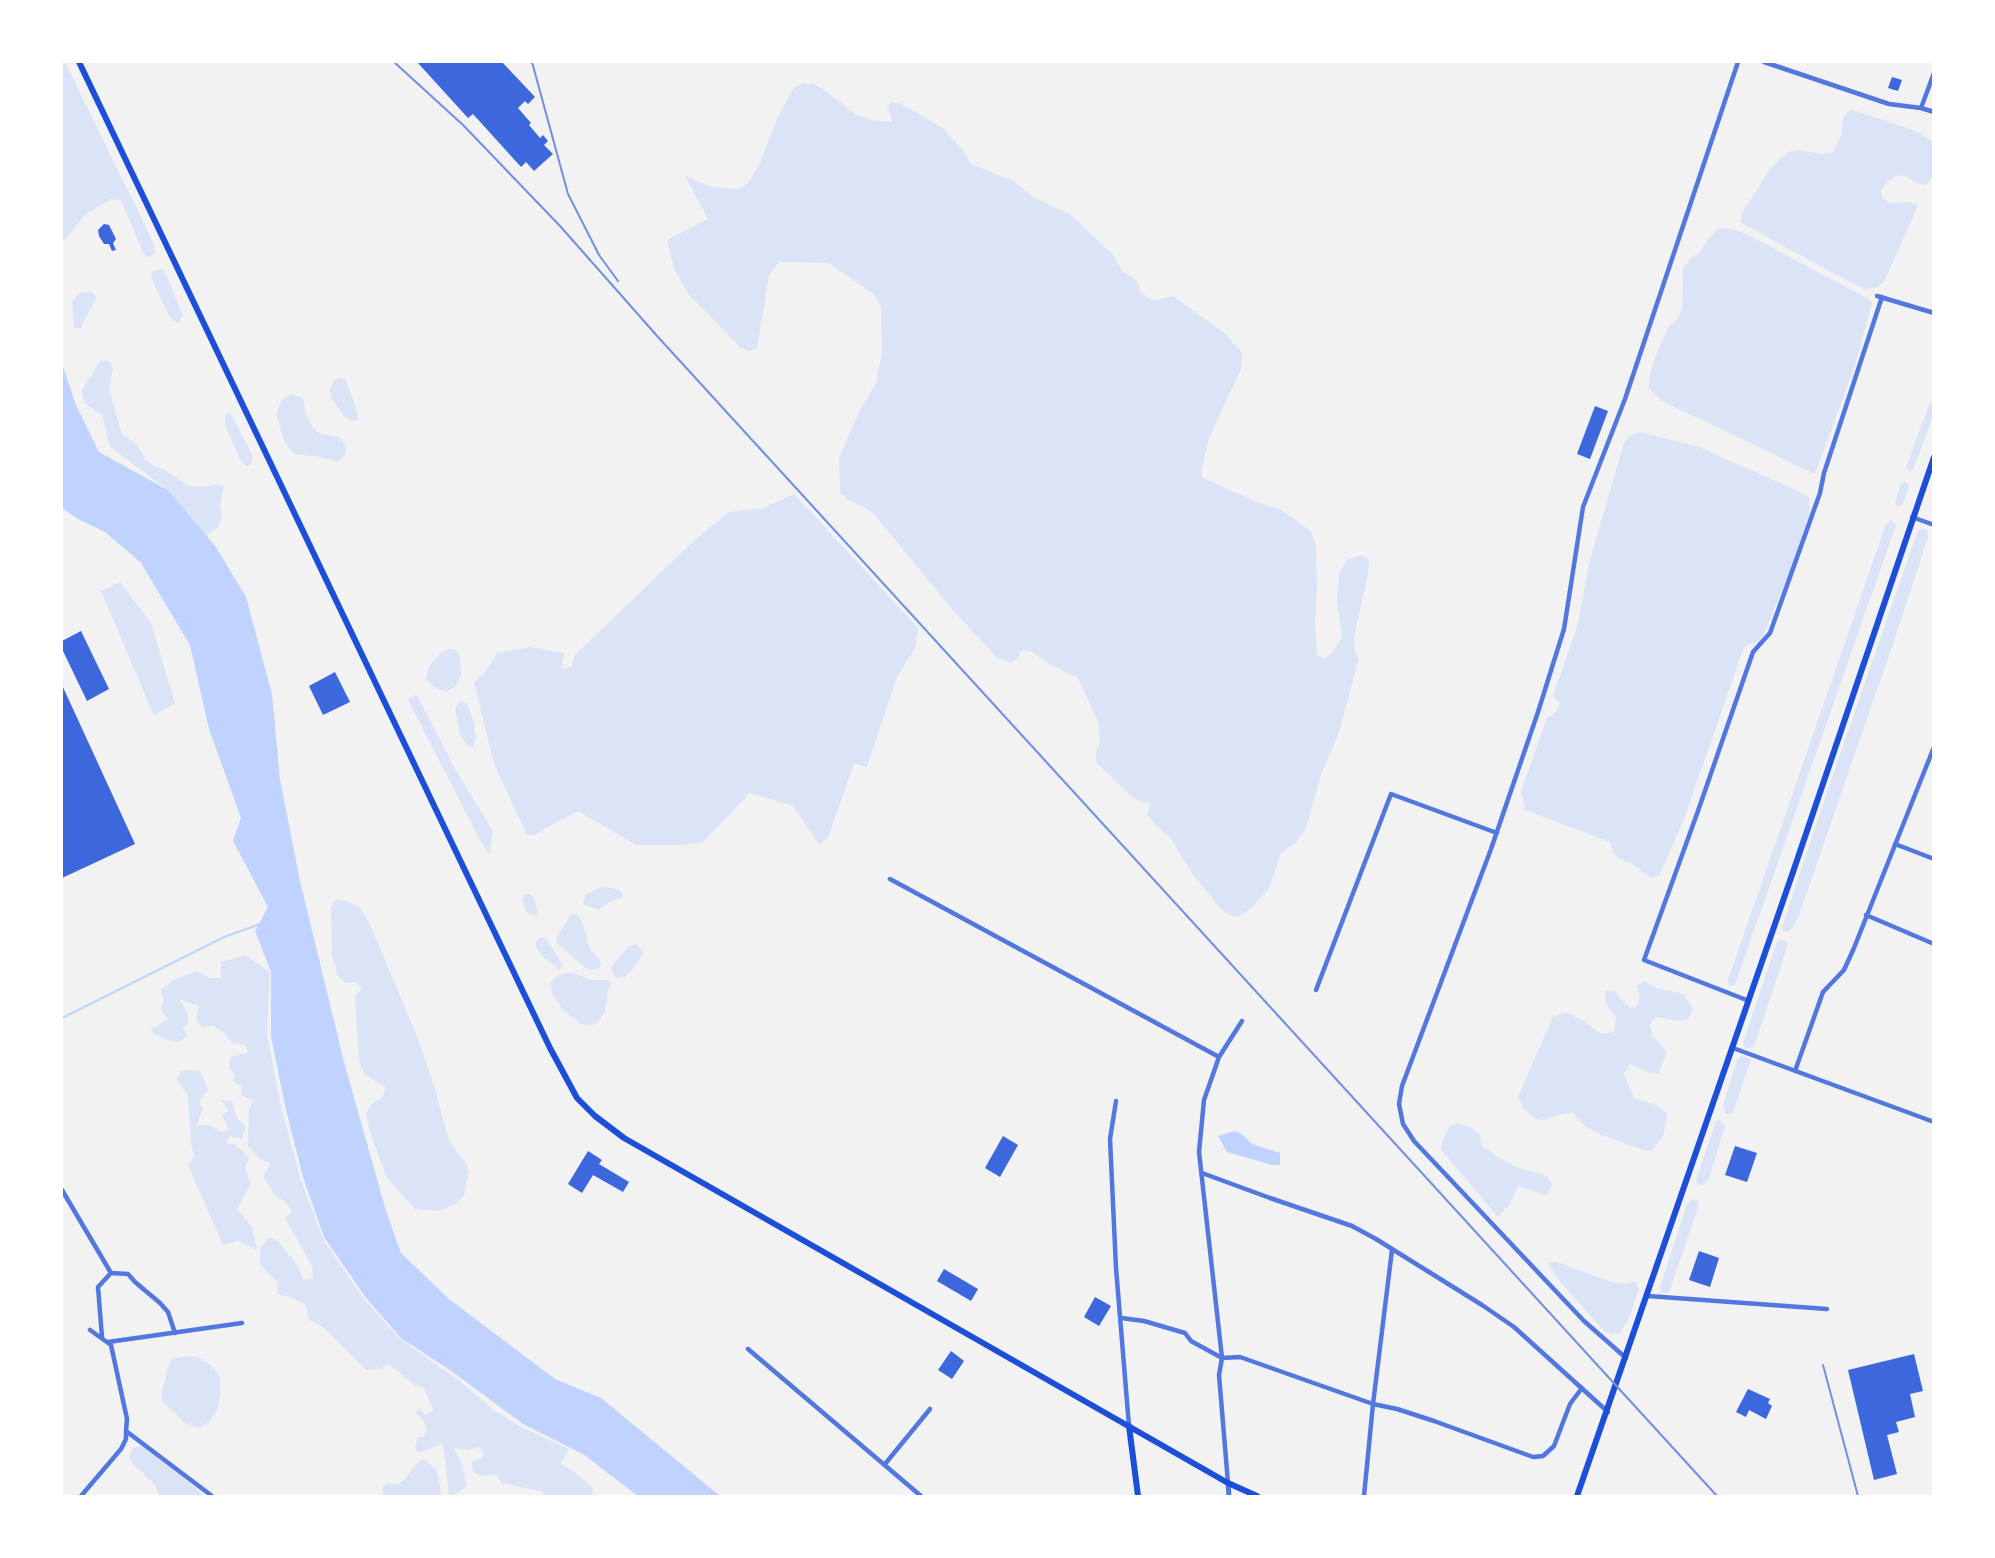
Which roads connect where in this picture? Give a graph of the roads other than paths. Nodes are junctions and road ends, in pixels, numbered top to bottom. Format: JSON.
{"nodes":[{"id":1,"x":79,"y":62,"type":"edge"},
{"id":2,"x":1738,"y":62,"type":"edge"},
{"id":3,"x":1764,"y":62,"type":"edge"},
{"id":4,"x":1934,"y":73,"type":"edge"},
{"id":5,"x":1921,"y":108,"type":"junction"},
{"id":6,"x":1934,"y":112,"type":"edge"},
{"id":7,"x":1934,"y":314,"type":"edge"},
{"id":8,"x":1934,"y":457,"type":"edge"},
{"id":9,"x":1912,"y":517,"type":"junction"},
{"id":10,"x":1934,"y":525,"type":"edge"},
{"id":11,"x":1934,"y":747,"type":"edge"},
{"id":12,"x":1926,"y":768,"type":"junction"},
{"id":13,"x":1934,"y":770,"type":"edge"},
{"id":14,"x":1497,"y":833,"type":"junction"},
{"id":15,"x":1895,"y":844,"type":"junction"},
{"id":16,"x":1934,"y":859,"type":"edge"},
{"id":17,"x":890,"y":879,"type":"dead end"},
{"id":18,"x":1866,"y":915,"type":"junction"},
{"id":19,"x":1934,"y":944,"type":"edge"},
{"id":20,"x":1316,"y":990,"type":"dead end"},
{"id":21,"x":1749,"y":1001,"type":"junction"},
{"id":22,"x":1242,"y":1021,"type":"dead end"},
{"id":23,"x":1733,"y":1048,"type":"junction"},
{"id":24,"x":1219,"y":1057,"type":"junction"},
{"id":25,"x":1795,"y":1071,"type":"junction"},
{"id":26,"x":1116,"y":1101,"type":"dead end"},
{"id":27,"x":1934,"y":1122,"type":"edge"},
{"id":28,"x":1202,"y":1173,"type":"junction"},
{"id":29,"x":62,"y":1190,"type":"edge"},
{"id":30,"x":1392,"y":1250,"type":"junction"},
{"id":31,"x":111,"y":1274,"type":"junction"},
{"id":32,"x":1648,"y":1296,"type":"junction"},
{"id":33,"x":1827,"y":1309,"type":"dead end"},
{"id":34,"x":1121,"y":1318,"type":"junction"},
{"id":35,"x":242,"y":1323,"type":"dead end"},
{"id":36,"x":90,"y":1330,"type":"dead end"},
{"id":37,"x":175,"y":1332,"type":"junction"},
{"id":38,"x":102,"y":1337,"type":"junction"},
{"id":39,"x":108,"y":1342,"type":"junction"},
{"id":40,"x":748,"y":1349,"type":"dead end"},
{"id":41,"x":1222,"y":1358,"type":"junction"},
{"id":42,"x":1626,"y":1358,"type":"junction"},
{"id":43,"x":1582,"y":1388,"type":"junction"},
{"id":44,"x":1372,"y":1404,"type":"junction"},
{"id":45,"x":930,"y":1409,"type":"dead end"},
{"id":46,"x":1608,"y":1412,"type":"junction"},
{"id":47,"x":1130,"y":1426,"type":"junction"},
{"id":48,"x":126,"y":1431,"type":"junction"},
{"id":49,"x":885,"y":1464,"type":"junction"},
{"id":50,"x":1228,"y":1483,"type":"junction"},
{"id":51,"x":81,"y":1497,"type":"edge"},
{"id":52,"x":212,"y":1497,"type":"edge"},
{"id":53,"x":921,"y":1497,"type":"edge"},
{"id":54,"x":1138,"y":1497,"type":"edge"},
{"id":55,"x":1229,"y":1497,"type":"edge"},
{"id":56,"x":1257,"y":1497,"type":"edge"},
{"id":57,"x":1364,"y":1497,"type":"edge"},
{"id":58,"x":1577,"y":1497,"type":"edge"}],
"edges":[{"from":1,"to":47,"type":"main road"},
{"from":2,"to":14,"type":"street"},
{"from":3,"to":5,"type":"street"},
{"from":4,"to":5,"type":"street"},
{"from":5,"to":6,"type":"street"},
{"from":7,"to":21,"type":"street"},
{"from":8,"to":9,"type":"main road"},
{"from":9,"to":10,"type":"street"},
{"from":9,"to":21,"type":"main road"},
{"from":11,"to":12,"type":"street"},
{"from":12,"to":13,"type":"street"},
{"from":12,"to":15,"type":"street"},
{"from":14,"to":20,"type":"street"},
{"from":14,"to":42,"type":"street"},
{"from":15,"to":16,"type":"street"},
{"from":15,"to":18,"type":"street"},
{"from":17,"to":24,"type":"street"},
{"from":18,"to":19,"type":"street"},
{"from":18,"to":25,"type":"street"},
{"from":21,"to":23,"type":"main road"},
{"from":22,"to":24,"type":"street"},
{"from":23,"to":25,"type":"street"},
{"from":23,"to":32,"type":"main road"},
{"from":24,"to":28,"type":"street"},
{"from":25,"to":27,"type":"street"},
{"from":26,"to":34,"type":"street"},
{"from":28,"to":30,"type":"street"},
{"from":28,"to":41,"type":"street"},
{"from":29,"to":31,"type":"street"},
{"from":30,"to":43,"type":"street"},
{"from":30,"to":44,"type":"street"},
{"from":31,"to":37,"type":"street"},
{"from":31,"to":38,"type":"street"},
{"from":32,"to":33,"type":"street"},
{"from":32,"to":42,"type":"main road"},
{"from":34,"to":41,"type":"street"},
{"from":34,"to":47,"type":"street"},
{"from":35,"to":37,"type":"street"},
{"from":36,"to":38,"type":"street"},
{"from":37,"to":39,"type":"street"},
{"from":38,"to":39,"type":"street"},
{"from":39,"to":48,"type":"street"},
{"from":40,"to":49,"type":"street"},
{"from":41,"to":44,"type":"street"},
{"from":41,"to":50,"type":"street"},
{"from":42,"to":46,"type":"main road"},
{"from":43,"to":44,"type":"street"},
{"from":43,"to":46,"type":"street"},
{"from":44,"to":57,"type":"street"},
{"from":45,"to":49,"type":"street"},
{"from":46,"to":58,"type":"main road"},
{"from":47,"to":50,"type":"main road"},
{"from":47,"to":54,"type":"main road"},
{"from":48,"to":51,"type":"street"},
{"from":48,"to":52,"type":"street"},
{"from":49,"to":53,"type":"street"},
{"from":50,"to":55,"type":"street"},
{"from":50,"to":56,"type":"main road"}]}
